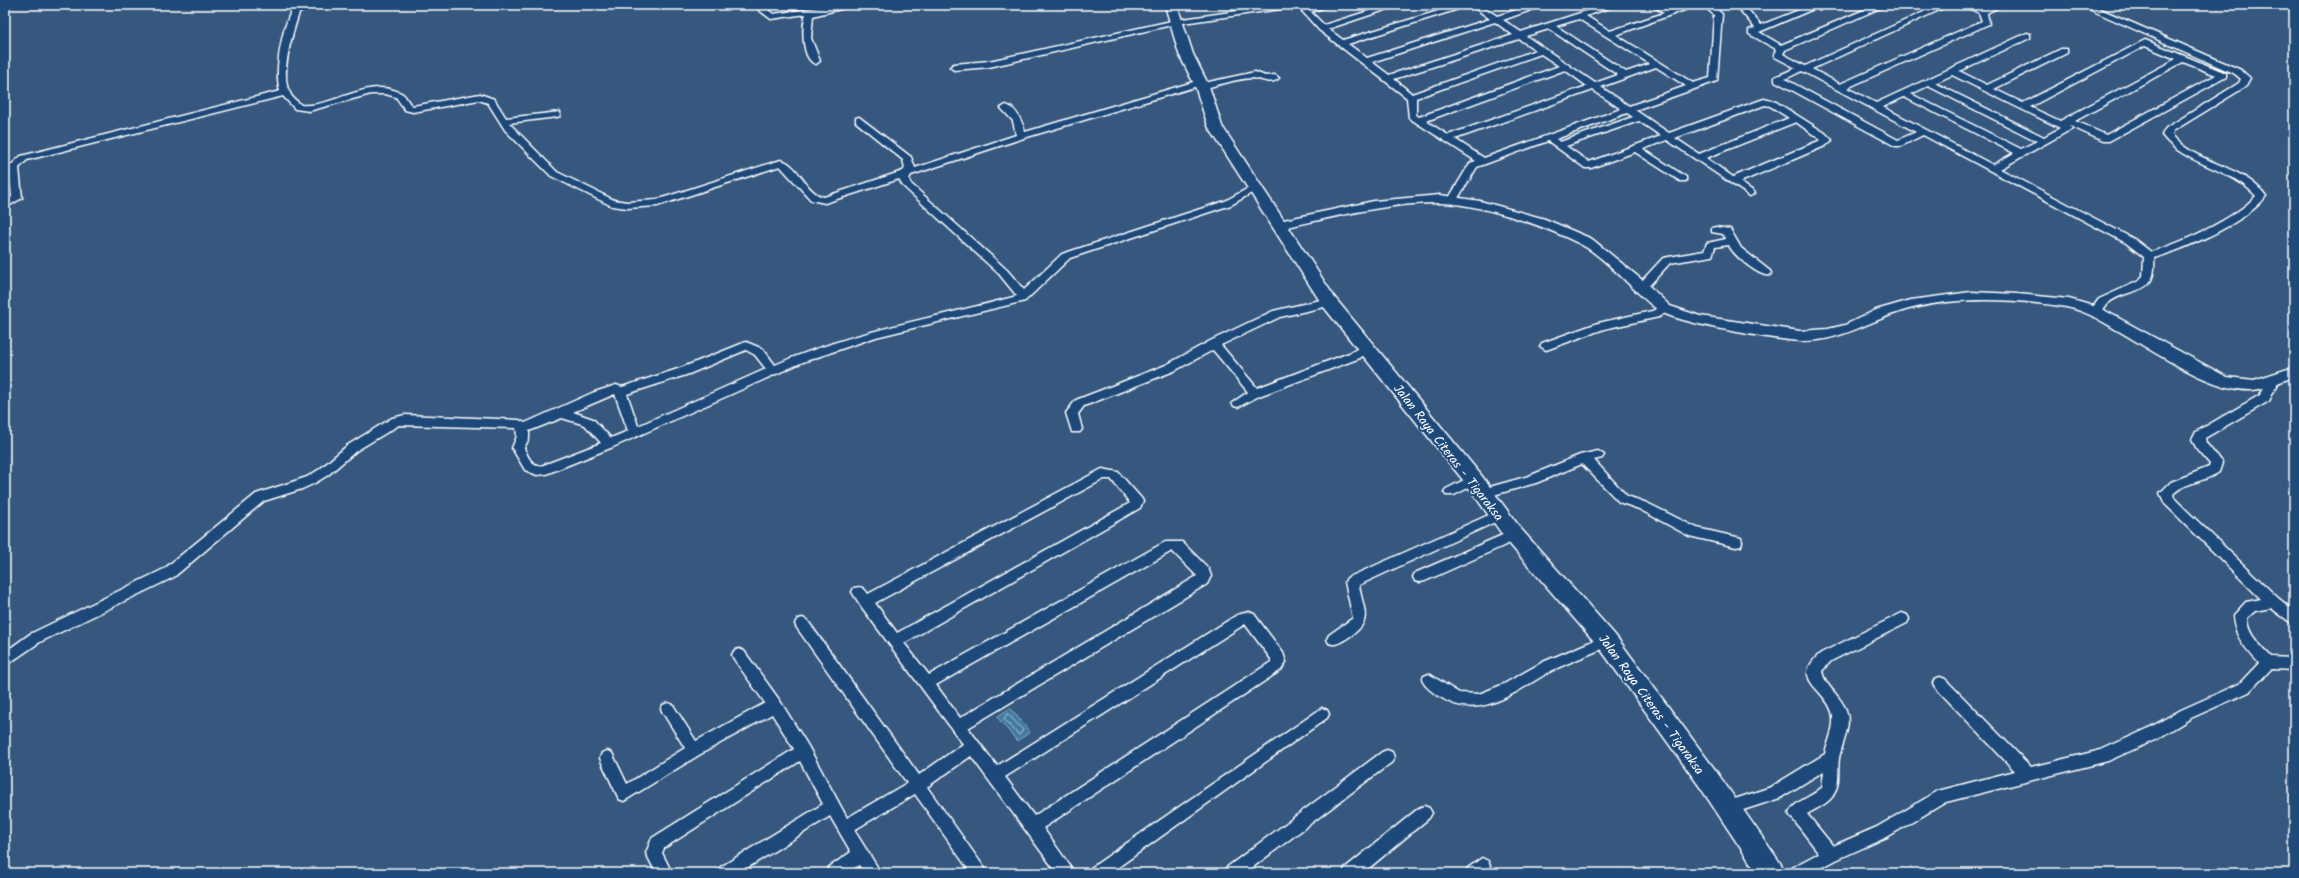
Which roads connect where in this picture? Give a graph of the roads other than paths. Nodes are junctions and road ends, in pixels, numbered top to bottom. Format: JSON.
{"nodes":[{"id":1,"x":312,"y":5,"type":"edge"},
{"id":2,"x":852,"y":5,"type":"edge"},
{"id":3,"x":1171,"y":5,"type":"edge"},
{"id":4,"x":1294,"y":5,"type":"edge"},
{"id":5,"x":1326,"y":5,"type":"edge"},
{"id":6,"x":1396,"y":5,"type":"edge"},
{"id":7,"x":1467,"y":5,"type":"edge"},
{"id":8,"x":1475,"y":5,"type":"edge"},
{"id":9,"x":1541,"y":5,"type":"edge"},
{"id":10,"x":1614,"y":5,"type":"edge"},
{"id":11,"x":1656,"y":5,"type":"edge"},
{"id":12,"x":1694,"y":5,"type":"edge"},
{"id":13,"x":1707,"y":5,"type":"edge"},
{"id":14,"x":1754,"y":5,"type":"edge"},
{"id":15,"x":1819,"y":5,"type":"edge"},
{"id":16,"x":1883,"y":5,"type":"edge"},
{"id":17,"x":1946,"y":5,"type":"edge"},
{"id":18,"x":1967,"y":5,"type":"edge"},
{"id":19,"x":1999,"y":5,"type":"edge"},
{"id":20,"x":2084,"y":5,"type":"edge"},
{"id":21,"x":1742,"y":7,"type":"edge"},
{"id":22,"x":763,"y":10,"type":"dead end"},
{"id":23,"x":1983,"y":12,"type":"junction"},
{"id":24,"x":811,"y":13,"type":"junction"},
{"id":25,"x":1670,"y":13,"type":"junction"},
{"id":26,"x":1580,"y":16,"type":"junction"},
{"id":27,"x":1496,"y":19,"type":"junction"},
{"id":28,"x":1176,"y":22,"type":"junction"},
{"id":29,"x":1549,"y":25,"type":"junction"},
{"id":30,"x":1322,"y":28,"type":"junction"},
{"id":31,"x":1760,"y":29,"type":"junction"},
{"id":32,"x":1610,"y":34,"type":"junction"},
{"id":33,"x":1518,"y":35,"type":"junction"},
{"id":34,"x":2026,"y":36,"type":"dead end"},
{"id":35,"x":1342,"y":43,"type":"junction"},
{"id":36,"x":1781,"y":48,"type":"junction"},
{"id":37,"x":1542,"y":51,"type":"junction"},
{"id":38,"x":2064,"y":51,"type":"dead end"},
{"id":39,"x":2182,"y":59,"type":"junction"},
{"id":40,"x":816,"y":61,"type":"dead end"},
{"id":41,"x":1364,"y":62,"type":"junction"},
{"id":42,"x":1657,"y":64,"type":"junction"},
{"id":43,"x":954,"y":67,"type":"dead end"},
{"id":44,"x":1566,"y":67,"type":"junction"},
{"id":45,"x":1804,"y":68,"type":"junction"},
{"id":46,"x":1950,"y":72,"type":"junction"},
{"id":47,"x":1626,"y":76,"type":"junction"},
{"id":48,"x":1275,"y":78,"type":"dead end"},
{"id":49,"x":1386,"y":78,"type":"junction"},
{"id":50,"x":1927,"y":82,"type":"junction"},
{"id":51,"x":1201,"y":85,"type":"junction"},
{"id":52,"x":1595,"y":87,"type":"junction"},
{"id":53,"x":1693,"y":87,"type":"junction"},
{"id":54,"x":1841,"y":87,"type":"junction"},
{"id":55,"x":1987,"y":89,"type":"junction"},
{"id":56,"x":284,"y":92,"type":"junction"},
{"id":57,"x":1904,"y":94,"type":"junction"},
{"id":58,"x":1411,"y":97,"type":"junction"},
{"id":59,"x":1876,"y":106,"type":"junction"},
{"id":60,"x":2023,"y":107,"type":"junction"},
{"id":61,"x":1006,"y":108,"type":"dead end"},
{"id":62,"x":1629,"y":110,"type":"junction"},
{"id":63,"x":557,"y":114,"type":"dead end"},
{"id":64,"x":1640,"y":118,"type":"junction"},
{"id":65,"x":1796,"y":119,"type":"junction"},
{"id":66,"x":859,"y":120,"type":"dead end"},
{"id":67,"x":1419,"y":120,"type":"junction"},
{"id":68,"x":503,"y":121,"type":"junction"},
{"id":69,"x":2064,"y":123,"type":"junction"},
{"id":70,"x":1923,"y":132,"type":"junction"},
{"id":71,"x":1021,"y":136,"type":"junction"},
{"id":72,"x":1668,"y":137,"type":"junction"},
{"id":73,"x":1449,"y":138,"type":"junction"},
{"id":74,"x":1549,"y":138,"type":"junction"},
{"id":75,"x":2045,"y":140,"type":"junction"},
{"id":76,"x":1560,"y":146,"type":"junction"},
{"id":77,"x":1637,"y":149,"type":"junction"},
{"id":78,"x":2021,"y":153,"type":"junction"},
{"id":79,"x":1698,"y":158,"type":"junction"},
{"id":80,"x":1483,"y":161,"type":"junction"},
{"id":81,"x":1994,"y":168,"type":"junction"},
{"id":82,"x":906,"y":174,"type":"junction"},
{"id":83,"x":1683,"y":180,"type":"dead end"},
{"id":84,"x":1732,"y":181,"type":"junction"},
{"id":85,"x":1257,"y":187,"type":"junction"},
{"id":86,"x":1750,"y":193,"type":"dead end"},
{"id":87,"x":1452,"y":201,"type":"junction"},
{"id":88,"x":5,"y":205,"type":"edge"},
{"id":89,"x":1279,"y":225,"type":"junction"},
{"id":90,"x":1716,"y":230,"type":"dead end"},
{"id":91,"x":1733,"y":241,"type":"junction"},
{"id":92,"x":2148,"y":256,"type":"junction"},
{"id":93,"x":1766,"y":273,"type":"dead end"},
{"id":94,"x":1642,"y":287,"type":"junction"},
{"id":95,"x":1024,"y":297,"type":"junction"},
{"id":96,"x":1329,"y":302,"type":"junction"},
{"id":97,"x":1665,"y":309,"type":"junction"},
{"id":98,"x":2095,"y":311,"type":"junction"},
{"id":99,"x":1214,"y":344,"type":"junction"},
{"id":100,"x":1546,"y":346,"type":"dead end"},
{"id":101,"x":1367,"y":348,"type":"junction"},
{"id":102,"x":773,"y":371,"type":"junction"},
{"id":103,"x":2294,"y":372,"type":"edge"},
{"id":104,"x":2274,"y":378,"type":"junction"},
{"id":105,"x":621,"y":392,"type":"junction"},
{"id":106,"x":1256,"y":393,"type":"junction"},
{"id":107,"x":1238,"y":403,"type":"dead end"},
{"id":108,"x":561,"y":413,"type":"junction"},
{"id":109,"x":523,"y":429,"type":"junction"},
{"id":110,"x":1076,"y":429,"type":"dead end"},
{"id":111,"x":634,"y":432,"type":"junction"},
{"id":112,"x":609,"y":444,"type":"junction"},
{"id":113,"x":1598,"y":455,"type":"dead end"},
{"id":114,"x":1584,"y":458,"type":"junction"},
{"id":115,"x":1478,"y":486,"type":"junction"},
{"id":116,"x":1450,"y":492,"type":"dead end"},
{"id":117,"x":1500,"y":515,"type":"junction"},
{"id":118,"x":1514,"y":535,"type":"junction"},
{"id":119,"x":1736,"y":542,"type":"dead end"},
{"id":120,"x":1420,"y":577,"type":"dead end"},
{"id":121,"x":2273,"y":602,"type":"junction"},
{"id":122,"x":1902,"y":619,"type":"dead end"},
{"id":123,"x":2294,"y":619,"type":"edge"},
{"id":124,"x":802,"y":624,"type":"dead end"},
{"id":125,"x":1334,"y":639,"type":"dead end"},
{"id":126,"x":895,"y":641,"type":"junction"},
{"id":127,"x":1607,"y":641,"type":"junction"},
{"id":128,"x":739,"y":655,"type":"dead end"},
{"id":129,"x":5,"y":660,"type":"edge"},
{"id":130,"x":2268,"y":663,"type":"junction"},
{"id":131,"x":2294,"y":664,"type":"edge"},
{"id":132,"x":1428,"y":680,"type":"dead end"},
{"id":133,"x":1940,"y":683,"type":"dead end"},
{"id":134,"x":926,"y":684,"type":"junction"},
{"id":135,"x":775,"y":705,"type":"junction"},
{"id":136,"x":668,"y":709,"type":"dead end"},
{"id":137,"x":1322,"y":714,"type":"dead end"},
{"id":138,"x":959,"y":726,"type":"junction"},
{"id":139,"x":973,"y":746,"type":"junction"},
{"id":140,"x":694,"y":750,"type":"junction"},
{"id":141,"x":804,"y":752,"type":"junction"},
{"id":142,"x":1387,"y":757,"type":"dead end"},
{"id":143,"x":607,"y":758,"type":"dead end"},
{"id":144,"x":1832,"y":758,"type":"junction"},
{"id":145,"x":2028,"y":774,"type":"junction"},
{"id":146,"x":995,"y":775,"type":"junction"},
{"id":147,"x":917,"y":785,"type":"junction"},
{"id":148,"x":833,"y":806,"type":"junction"},
{"id":149,"x":1728,"y":808,"type":"junction"},
{"id":150,"x":1424,"y":813,"type":"dead end"},
{"id":151,"x":1033,"y":826,"type":"junction"},
{"id":152,"x":844,"y":828,"type":"junction"},
{"id":153,"x":861,"y":854,"type":"junction"},
{"id":154,"x":1830,"y":855,"type":"junction"},
{"id":155,"x":664,"y":873,"type":"edge"},
{"id":156,"x":725,"y":873,"type":"edge"},
{"id":157,"x":834,"y":873,"type":"edge"},
{"id":158,"x":873,"y":873,"type":"edge"},
{"id":159,"x":980,"y":873,"type":"edge"},
{"id":160,"x":1067,"y":873,"type":"edge"},
{"id":161,"x":1097,"y":873,"type":"edge"},
{"id":162,"x":1232,"y":873,"type":"edge"},
{"id":163,"x":1351,"y":873,"type":"edge"},
{"id":164,"x":1772,"y":873,"type":"edge"},
{"id":165,"x":1797,"y":873,"type":"edge"}],
"edges":[{"from":1,"to":56,"type":"street"},
{"from":2,"to":24,"type":"street"},
{"from":3,"to":28,"type":"main road","name":"Jalan Raya Citeras - Tigaraksa"},
{"from":4,"to":28,"type":"street"},
{"from":5,"to":30,"type":"street"},
{"from":6,"to":30,"type":"street"},
{"from":7,"to":35,"type":"street"},
{"from":8,"to":27,"type":"street"},
{"from":9,"to":27,"type":"street"},
{"from":10,"to":26,"type":"street"},
{"from":11,"to":25,"type":"street"},
{"from":12,"to":25,"type":"street"},
{"from":13,"to":53,"type":"street"},
{"from":14,"to":21,"type":"street"},
{"from":15,"to":31,"type":"street"},
{"from":16,"to":36,"type":"street"},
{"from":17,"to":45,"type":"street"},
{"from":18,"to":23,"type":"street"},
{"from":19,"to":23,"type":"street"},
{"from":20,"to":92,"type":"street"},
{"from":21,"to":31,"type":"street"},
{"from":22,"to":24,"type":"street"},
{"from":23,"to":54,"type":"street"},
{"from":24,"to":40,"type":"street"},
{"from":25,"to":32,"type":"street"},
{"from":26,"to":29,"type":"street"},
{"from":26,"to":32,"type":"street"},
{"from":27,"to":33,"type":"street"},
{"from":27,"to":41,"type":"street"},
{"from":28,"to":43,"type":"street"},
{"from":28,"to":51,"type":"main road","name":"Jalan Raya Citeras - Tigaraksa"},
{"from":29,"to":33,"type":"street"},
{"from":29,"to":47,"type":"street"},
{"from":30,"to":35,"type":"street"},
{"from":31,"to":36,"type":"street"},
{"from":32,"to":42,"type":"street"},
{"from":33,"to":37,"type":"street"},
{"from":33,"to":49,"type":"street"},
{"from":34,"to":46,"type":"street"},
{"from":35,"to":41,"type":"street"},
{"from":36,"to":45,"type":"street"},
{"from":37,"to":44,"type":"street"},
{"from":37,"to":58,"type":"street"},
{"from":38,"to":55,"type":"street"},
{"from":39,"to":60,"type":"street"},
{"from":39,"to":69,"type":"street"},
{"from":39,"to":69,"type":"street"},
{"from":41,"to":49,"type":"street"},
{"from":42,"to":47,"type":"street"},
{"from":42,"to":53,"type":"street"},
{"from":44,"to":52,"type":"street"},
{"from":44,"to":67,"type":"street"},
{"from":45,"to":54,"type":"street"},
{"from":45,"to":70,"type":"street"},
{"from":46,"to":50,"type":"street"},
{"from":46,"to":55,"type":"street"},
{"from":47,"to":52,"type":"street"},
{"from":48,"to":51,"type":"street"},
{"from":49,"to":58,"type":"street"},
{"from":50,"to":57,"type":"street"},
{"from":50,"to":75,"type":"street"},
{"from":51,"to":71,"type":"street"},
{"from":51,"to":85,"type":"main road","name":"Jalan Raya Citeras - Tigaraksa"},
{"from":52,"to":62,"type":"street"},
{"from":52,"to":73,"type":"street"},
{"from":53,"to":62,"type":"street"},
{"from":54,"to":59,"type":"street"},
{"from":55,"to":60,"type":"street"},
{"from":56,"to":68,"type":"street"},
{"from":56,"to":88,"type":"street"},
{"from":57,"to":59,"type":"street"},
{"from":57,"to":78,"type":"street"},
{"from":58,"to":67,"type":"street"},
{"from":59,"to":70,"type":"street"},
{"from":60,"to":69,"type":"street"},
{"from":61,"to":71,"type":"street"},
{"from":62,"to":64,"type":"street"},
{"from":62,"to":74,"type":"street"},
{"from":63,"to":68,"type":"street"},
{"from":64,"to":72,"type":"street"},
{"from":64,"to":76,"type":"street"},
{"from":65,"to":72,"type":"street"},
{"from":65,"to":79,"type":"street"},
{"from":65,"to":84,"type":"street"},
{"from":66,"to":82,"type":"street"},
{"from":67,"to":73,"type":"street"},
{"from":68,"to":82,"type":"street"},
{"from":69,"to":75,"type":"street"},
{"from":70,"to":81,"type":"street"},
{"from":71,"to":82,"type":"street"},
{"from":72,"to":77,"type":"street"},
{"from":72,"to":79,"type":"street"},
{"from":73,"to":80,"type":"street"},
{"from":74,"to":76,"type":"street"},
{"from":74,"to":80,"type":"street"},
{"from":75,"to":78,"type":"street"},
{"from":76,"to":77,"type":"street"},
{"from":77,"to":83,"type":"street"},
{"from":78,"to":81,"type":"street"},
{"from":79,"to":84,"type":"street"},
{"from":80,"to":87,"type":"street"},
{"from":81,"to":92,"type":"street"},
{"from":82,"to":95,"type":"street"},
{"from":84,"to":86,"type":"street"},
{"from":85,"to":89,"type":"main road","name":"Jalan Raya Citeras - Tigaraksa"},
{"from":85,"to":95,"type":"street"},
{"from":87,"to":89,"type":"street"},
{"from":87,"to":94,"type":"street"},
{"from":89,"to":96,"type":"main road","name":"Jalan Raya Citeras - Tigaraksa"},
{"from":90,"to":91,"type":"street"},
{"from":91,"to":93,"type":"street"},
{"from":91,"to":94,"type":"street"},
{"from":92,"to":98,"type":"street"},
{"from":94,"to":97,"type":"street"},
{"from":95,"to":102,"type":"street"},
{"from":96,"to":99,"type":"street"},
{"from":96,"to":101,"type":"main road","name":"Jalan Raya Citeras - Tigaraksa"},
{"from":97,"to":98,"type":"street"},
{"from":97,"to":100,"type":"street"},
{"from":98,"to":104,"type":"street"},
{"from":99,"to":106,"type":"street"},
{"from":99,"to":110,"type":"street"},
{"from":101,"to":106,"type":"street"},
{"from":101,"to":115,"type":"main road","name":"Jalan Raya Citeras - Tigaraksa"},
{"from":102,"to":105,"type":"street"},
{"from":102,"to":111,"type":"street"},
{"from":103,"to":104,"type":"street"},
{"from":104,"to":121,"type":"street"},
{"from":105,"to":108,"type":"street"},
{"from":105,"to":111,"type":"street"},
{"from":106,"to":107,"type":"street"},
{"from":108,"to":109,"type":"street"},
{"from":108,"to":112,"type":"street"},
{"from":109,"to":112,"type":"street"},
{"from":109,"to":129,"type":"street"},
{"from":111,"to":112,"type":"street"},
{"from":113,"to":114,"type":"street"},
{"from":114,"to":115,"type":"street"},
{"from":114,"to":119,"type":"street"},
{"from":115,"to":116,"type":"street"},
{"from":115,"to":117,"type":"main road","name":"Jalan Raya Citeras - Tigaraksa"},
{"from":117,"to":118,"type":"main road","name":"Jalan Raya Citeras - Tigaraksa"},
{"from":117,"to":125,"type":"street"},
{"from":118,"to":120,"type":"street"},
{"from":118,"to":127,"type":"main road","name":"Jalan Raya Citeras - Tigaraksa"},
{"from":121,"to":123,"type":"street"},
{"from":121,"to":130,"type":"street"},
{"from":122,"to":144,"type":"street"},
{"from":124,"to":147,"type":"street"},
{"from":126,"to":126,"type":"street"},
{"from":126,"to":134,"type":"street"},
{"from":127,"to":132,"type":"street"},
{"from":127,"to":149,"type":"main road","name":"Jalan Raya Citeras - Tigaraksa"},
{"from":128,"to":135,"type":"street"},
{"from":130,"to":131,"type":"street"},
{"from":130,"to":145,"type":"street"},
{"from":133,"to":145,"type":"street"},
{"from":134,"to":138,"type":"street"},
{"from":134,"to":138,"type":"street"},
{"from":135,"to":140,"type":"street"},
{"from":135,"to":141,"type":"street"},
{"from":136,"to":140,"type":"street"},
{"from":137,"to":161,"type":"street"},
{"from":138,"to":139,"type":"street"},
{"from":139,"to":146,"type":"street"},
{"from":139,"to":147,"type":"street"},
{"from":140,"to":143,"type":"street"},
{"from":141,"to":148,"type":"street"},
{"from":141,"to":155,"type":"street"},
{"from":142,"to":162,"type":"street"},
{"from":144,"to":149,"type":"street"},
{"from":144,"to":154,"type":"street"},
{"from":145,"to":154,"type":"street"},
{"from":146,"to":151,"type":"street"},
{"from":146,"to":151,"type":"street"},
{"from":147,"to":152,"type":"street"},
{"from":147,"to":159,"type":"street"},
{"from":148,"to":152,"type":"street"},
{"from":148,"to":156,"type":"street"},
{"from":149,"to":164,"type":"main road","name":"Jalan Raya Citeras - Tigaraksa"},
{"from":150,"to":163,"type":"street"},
{"from":151,"to":160,"type":"street"},
{"from":152,"to":153,"type":"street"},
{"from":153,"to":157,"type":"street"},
{"from":153,"to":158,"type":"street"},
{"from":154,"to":165,"type":"street"}]}
